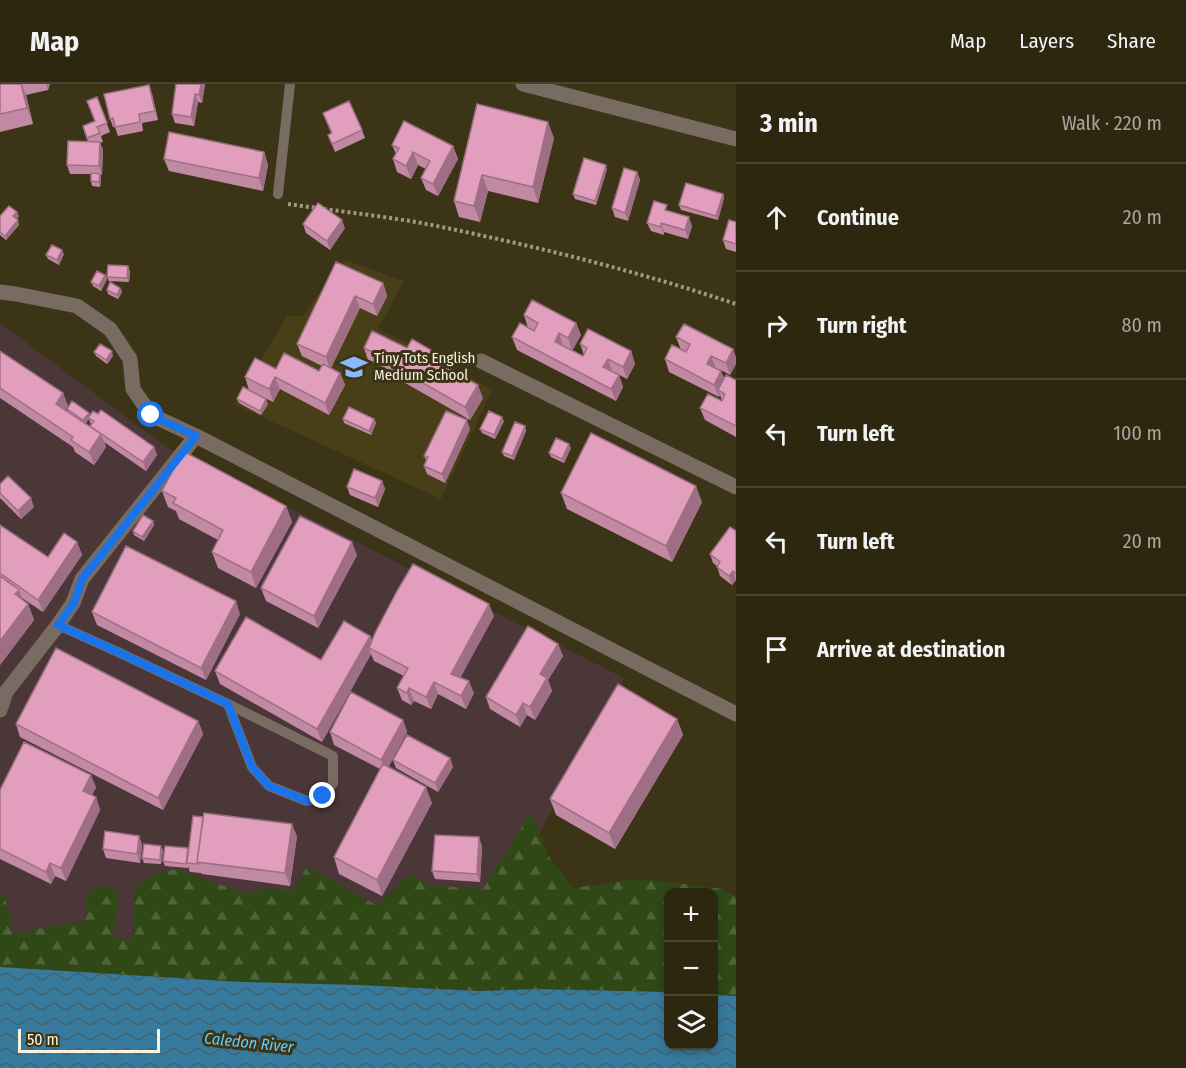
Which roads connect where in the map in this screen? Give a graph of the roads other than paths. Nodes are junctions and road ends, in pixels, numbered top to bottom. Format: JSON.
{"nodes":[{"id":1,"x":290,"y":84,"type":"edge"},
{"id":2,"x":523,"y":84,"type":"edge"},
{"id":3,"x":736,"y":139,"type":"edge"},
{"id":4,"x":278,"y":194,"type":"road end"},
{"id":5,"x":0,"y":292,"type":"edge"},
{"id":6,"x":482,"y":361,"type":"dead end"},
{"id":7,"x":196,"y":436,"type":"junction"},
{"id":8,"x":736,"y":487,"type":"edge"},
{"id":9,"x":58,"y":625,"type":"junction"},
{"id":10,"x":228,"y":704,"type":"junction"},
{"id":11,"x":0,"y":710,"type":"edge"},
{"id":12,"x":736,"y":714,"type":"edge"}],
"edges":[{"from":1,"to":4,"type":"lane"},
{"from":2,"to":3,"type":"street"},
{"from":5,"to":7,"type":"street"},
{"from":6,"to":8,"type":"street"},
{"from":7,"to":9,"type":"street"},
{"from":7,"to":12,"type":"street"},
{"from":9,"to":10,"type":"lane"},
{"from":9,"to":11,"type":"street"},
{"from":10,"to":10,"type":"lane"}]}
